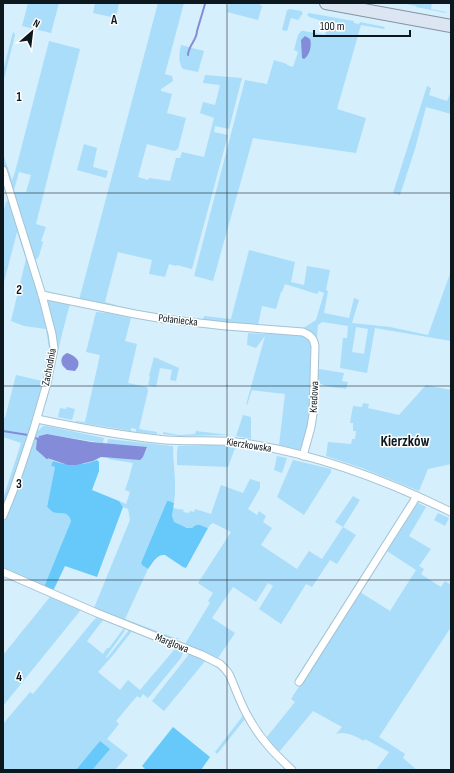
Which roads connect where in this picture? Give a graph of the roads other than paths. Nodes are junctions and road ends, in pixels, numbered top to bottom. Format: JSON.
{"nodes":[{"id":1,"x":326,"y":3,"type":"edge"},
{"id":2,"x":451,"y":26,"type":"edge"},
{"id":3,"x":3,"y":170,"type":"edge"},
{"id":4,"x":42,"y":295,"type":"junction"},
{"id":5,"x":313,"y":338,"type":"joint"},
{"id":6,"x":37,"y":418,"type":"junction"},
{"id":7,"x":303,"y":456,"type":"junction"},
{"id":8,"x":417,"y":496,"type":"junction"},
{"id":9,"x":451,"y":512,"type":"edge"},
{"id":10,"x":3,"y":516,"type":"edge"},
{"id":11,"x":3,"y":572,"type":"edge"},
{"id":12,"x":299,"y":682,"type":"dead end"},
{"id":13,"x":292,"y":770,"type":"edge"}],
"edges":[{"from":1,"to":2,"type":"main road"},
{"from":3,"to":4,"type":"street","name":"Zachodnia"},
{"from":4,"to":5,"type":"street","name":"Połaniecka"},
{"from":4,"to":6,"type":"street","name":"Zachodnia"},
{"from":5,"to":7,"type":"street","name":"Kredowa"},
{"from":6,"to":7,"type":"street","name":"Kierzkowska"},
{"from":6,"to":10,"type":"street","name":"Zachodnia"},
{"from":7,"to":8,"type":"street","name":"Kierzkowska"},
{"from":8,"to":9,"type":"street","name":"Kierzkowska"},
{"from":8,"to":12,"type":"street"},
{"from":11,"to":13,"type":"street","name":"Marglowa"}]}
